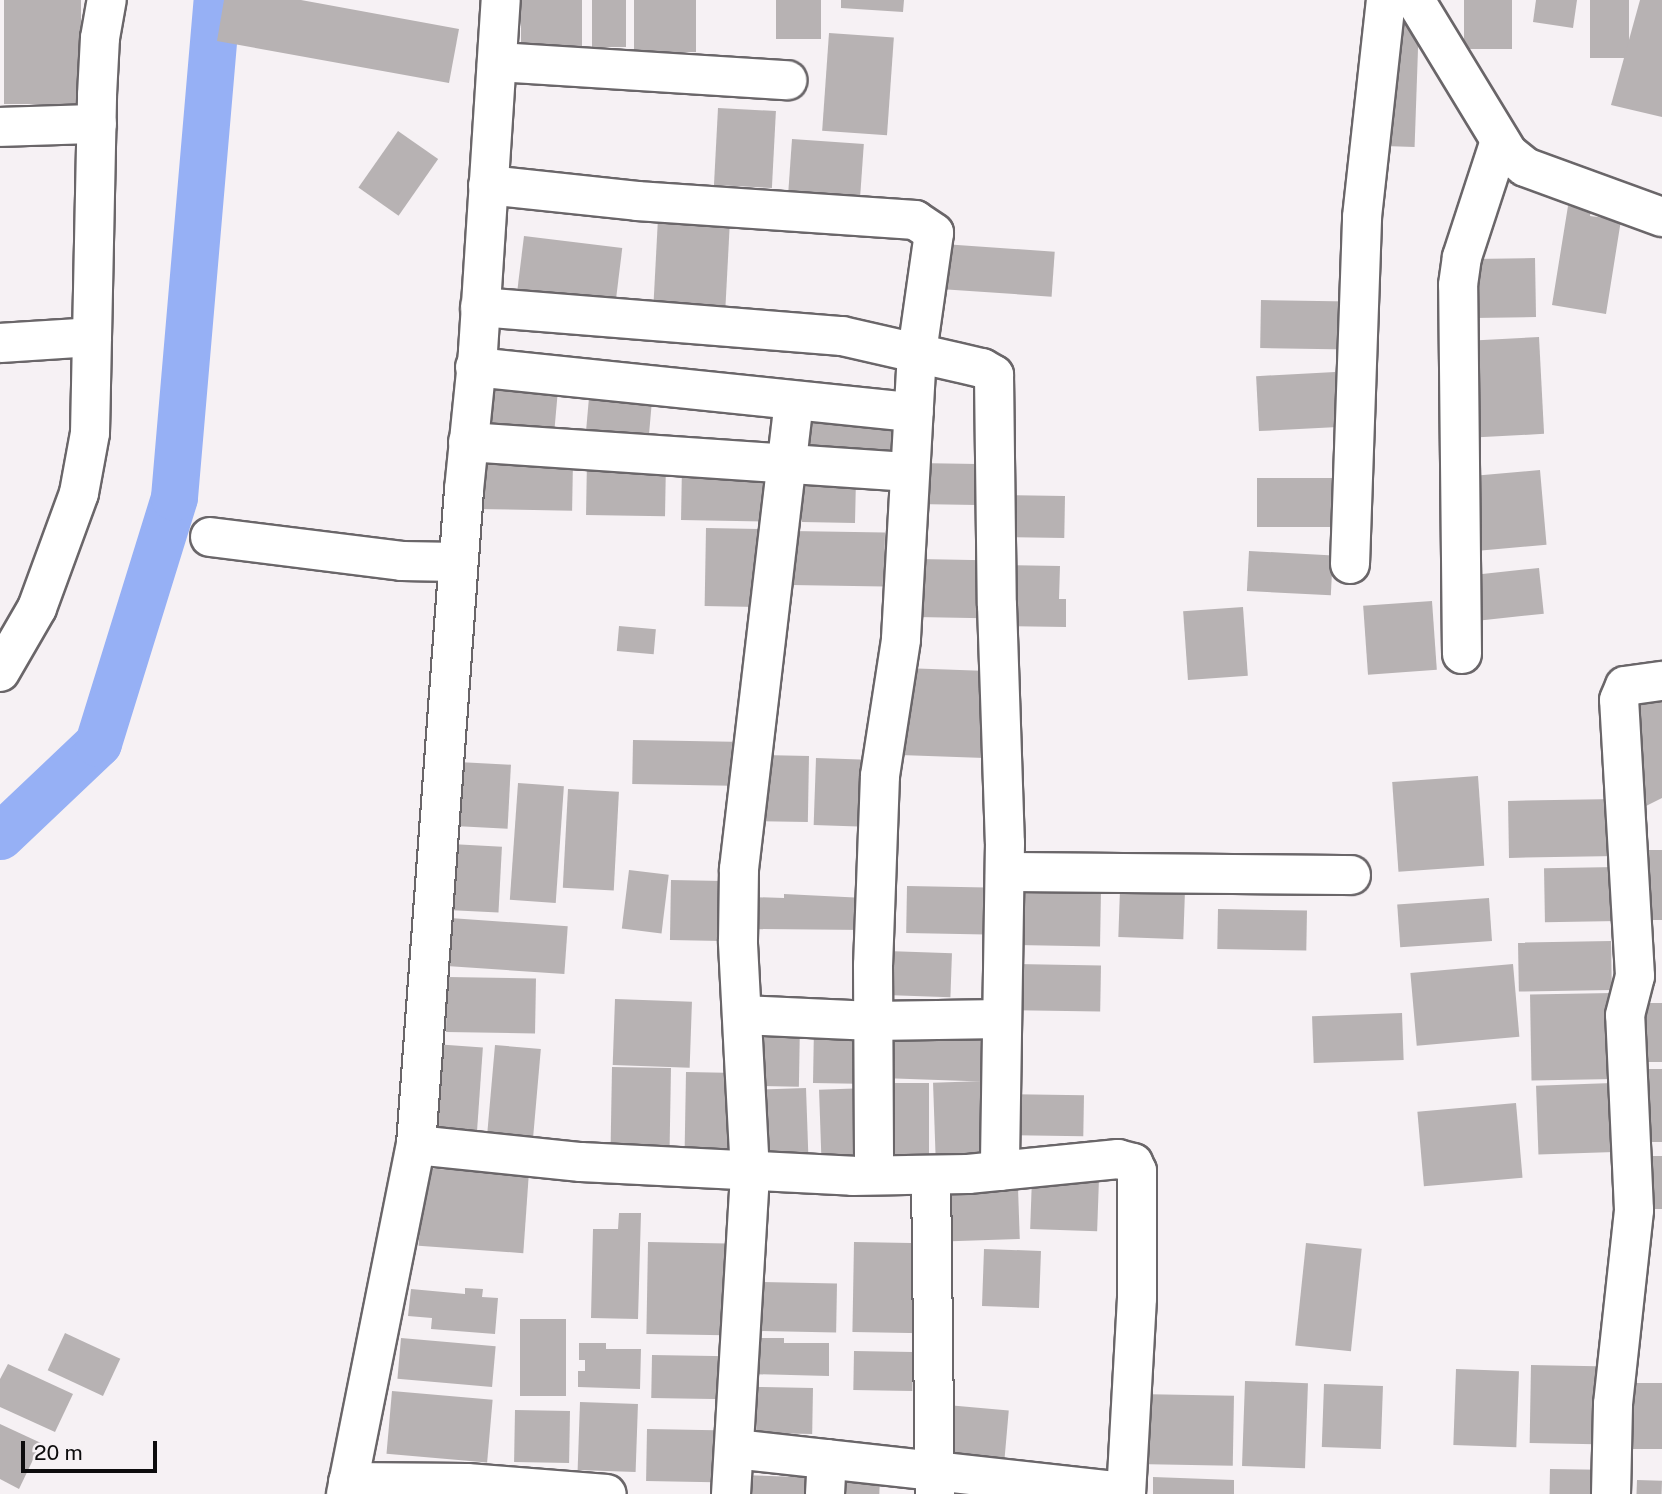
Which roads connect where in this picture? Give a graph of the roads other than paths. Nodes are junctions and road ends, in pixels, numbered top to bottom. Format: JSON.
{"nodes":[{"id":1,"x":107,"y":0,"type":"edge"},
{"id":2,"x":501,"y":0,"type":"edge"},
{"id":3,"x":1386,"y":0,"type":"edge"},
{"id":4,"x":1415,"y":0,"type":"edge"},
{"id":5,"x":497,"y":62,"type":"junction"},
{"id":6,"x":787,"y":80,"type":"dead end"},
{"id":7,"x":97,"y":124,"type":"junction"},
{"id":8,"x":0,"y":127,"type":"edge"},
{"id":9,"x":1500,"y":141,"type":"junction"},
{"id":10,"x":488,"y":185,"type":"junction"},
{"id":11,"x":1662,"y":217,"type":"edge"},
{"id":12,"x":480,"y":307,"type":"junction"},
{"id":13,"x":92,"y":337,"type":"junction"},
{"id":14,"x":0,"y":343,"type":"edge"},
{"id":15,"x":917,"y":352,"type":"junction"},
{"id":16,"x":475,"y":367,"type":"junction"},
{"id":17,"x":794,"y":402,"type":"junction"},
{"id":18,"x":914,"y":412,"type":"junction"},
{"id":19,"x":468,"y":442,"type":"junction"},
{"id":20,"x":787,"y":462,"type":"junction"},
{"id":21,"x":910,"y":472,"type":"junction"},
{"id":22,"x":210,"y":537,"type":"dead end"},
{"id":23,"x":458,"y":562,"type":"junction"},
{"id":24,"x":1350,"y":564,"type":"dead end"},
{"id":25,"x":1462,"y":654,"type":"dead end"},
{"id":26,"x":0,"y":673,"type":"edge"},
{"id":27,"x":1662,"y":681,"type":"edge"},
{"id":28,"x":1005,"y":872,"type":"junction"},
{"id":29,"x":1352,"y":875,"type":"dead end"},
{"id":30,"x":1647,"y":990,"type":"edge"},
{"id":31,"x":742,"y":1014,"type":"junction"},
{"id":32,"x":1002,"y":1019,"type":"junction"},
{"id":33,"x":873,"y":1021,"type":"junction"},
{"id":34,"x":416,"y":1145,"type":"junction"},
{"id":35,"x":1000,"y":1171,"type":"junction"},
{"id":36,"x":750,"y":1173,"type":"junction"},
{"id":37,"x":874,"y":1175,"type":"junction"},
{"id":38,"x":931,"y":1175,"type":"junction"},
{"id":39,"x":735,"y":1448,"type":"junction"},
{"id":40,"x":826,"y":1477,"type":"edge"},
{"id":41,"x":935,"y":1482,"type":"edge"},
{"id":42,"x":347,"y":1488,"type":"edge"},
{"id":43,"x":1126,"y":1493,"type":"edge"},
{"id":44,"x":607,"y":1494,"type":"edge"},
{"id":45,"x":731,"y":1494,"type":"edge"},
{"id":46,"x":1611,"y":1494,"type":"edge"}],
"edges":[{"from":1,"to":7,"type":"street"},
{"from":2,"to":5,"type":"street"},
{"from":3,"to":24,"type":"street"},
{"from":4,"to":9,"type":"street"},
{"from":5,"to":6,"type":"street"},
{"from":5,"to":10,"type":"street"},
{"from":7,"to":8,"type":"street"},
{"from":7,"to":13,"type":"street"},
{"from":9,"to":11,"type":"street"},
{"from":9,"to":25,"type":"street"},
{"from":10,"to":12,"type":"street"},
{"from":10,"to":15,"type":"street"},
{"from":12,"to":15,"type":"street"},
{"from":12,"to":16,"type":"street"},
{"from":13,"to":14,"type":"street"},
{"from":13,"to":26,"type":"street"},
{"from":15,"to":18,"type":"street"},
{"from":15,"to":28,"type":"street"},
{"from":16,"to":17,"type":"street"},
{"from":16,"to":19,"type":"street"},
{"from":17,"to":18,"type":"street"},
{"from":17,"to":20,"type":"street"},
{"from":18,"to":21,"type":"street"},
{"from":19,"to":20,"type":"street"},
{"from":19,"to":23,"type":"street"},
{"from":20,"to":21,"type":"street"},
{"from":20,"to":31,"type":"street"},
{"from":21,"to":33,"type":"street"},
{"from":22,"to":23,"type":"street"},
{"from":23,"to":34,"type":"street"},
{"from":27,"to":30,"type":"street"},
{"from":28,"to":29,"type":"street"},
{"from":28,"to":32,"type":"street"},
{"from":30,"to":46,"type":"street"},
{"from":31,"to":33,"type":"street"},
{"from":31,"to":36,"type":"street"},
{"from":32,"to":33,"type":"street"},
{"from":32,"to":35,"type":"street"},
{"from":33,"to":37,"type":"street"},
{"from":34,"to":36,"type":"street"},
{"from":34,"to":42,"type":"street"},
{"from":35,"to":38,"type":"street"},
{"from":35,"to":43,"type":"street"},
{"from":36,"to":37,"type":"street"},
{"from":36,"to":39,"type":"street"},
{"from":37,"to":38,"type":"street"},
{"from":38,"to":41,"type":"street"},
{"from":39,"to":40,"type":"street"},
{"from":39,"to":45,"type":"street"},
{"from":40,"to":41,"type":"street"},
{"from":41,"to":43,"type":"street"},
{"from":42,"to":44,"type":"street"}]}
